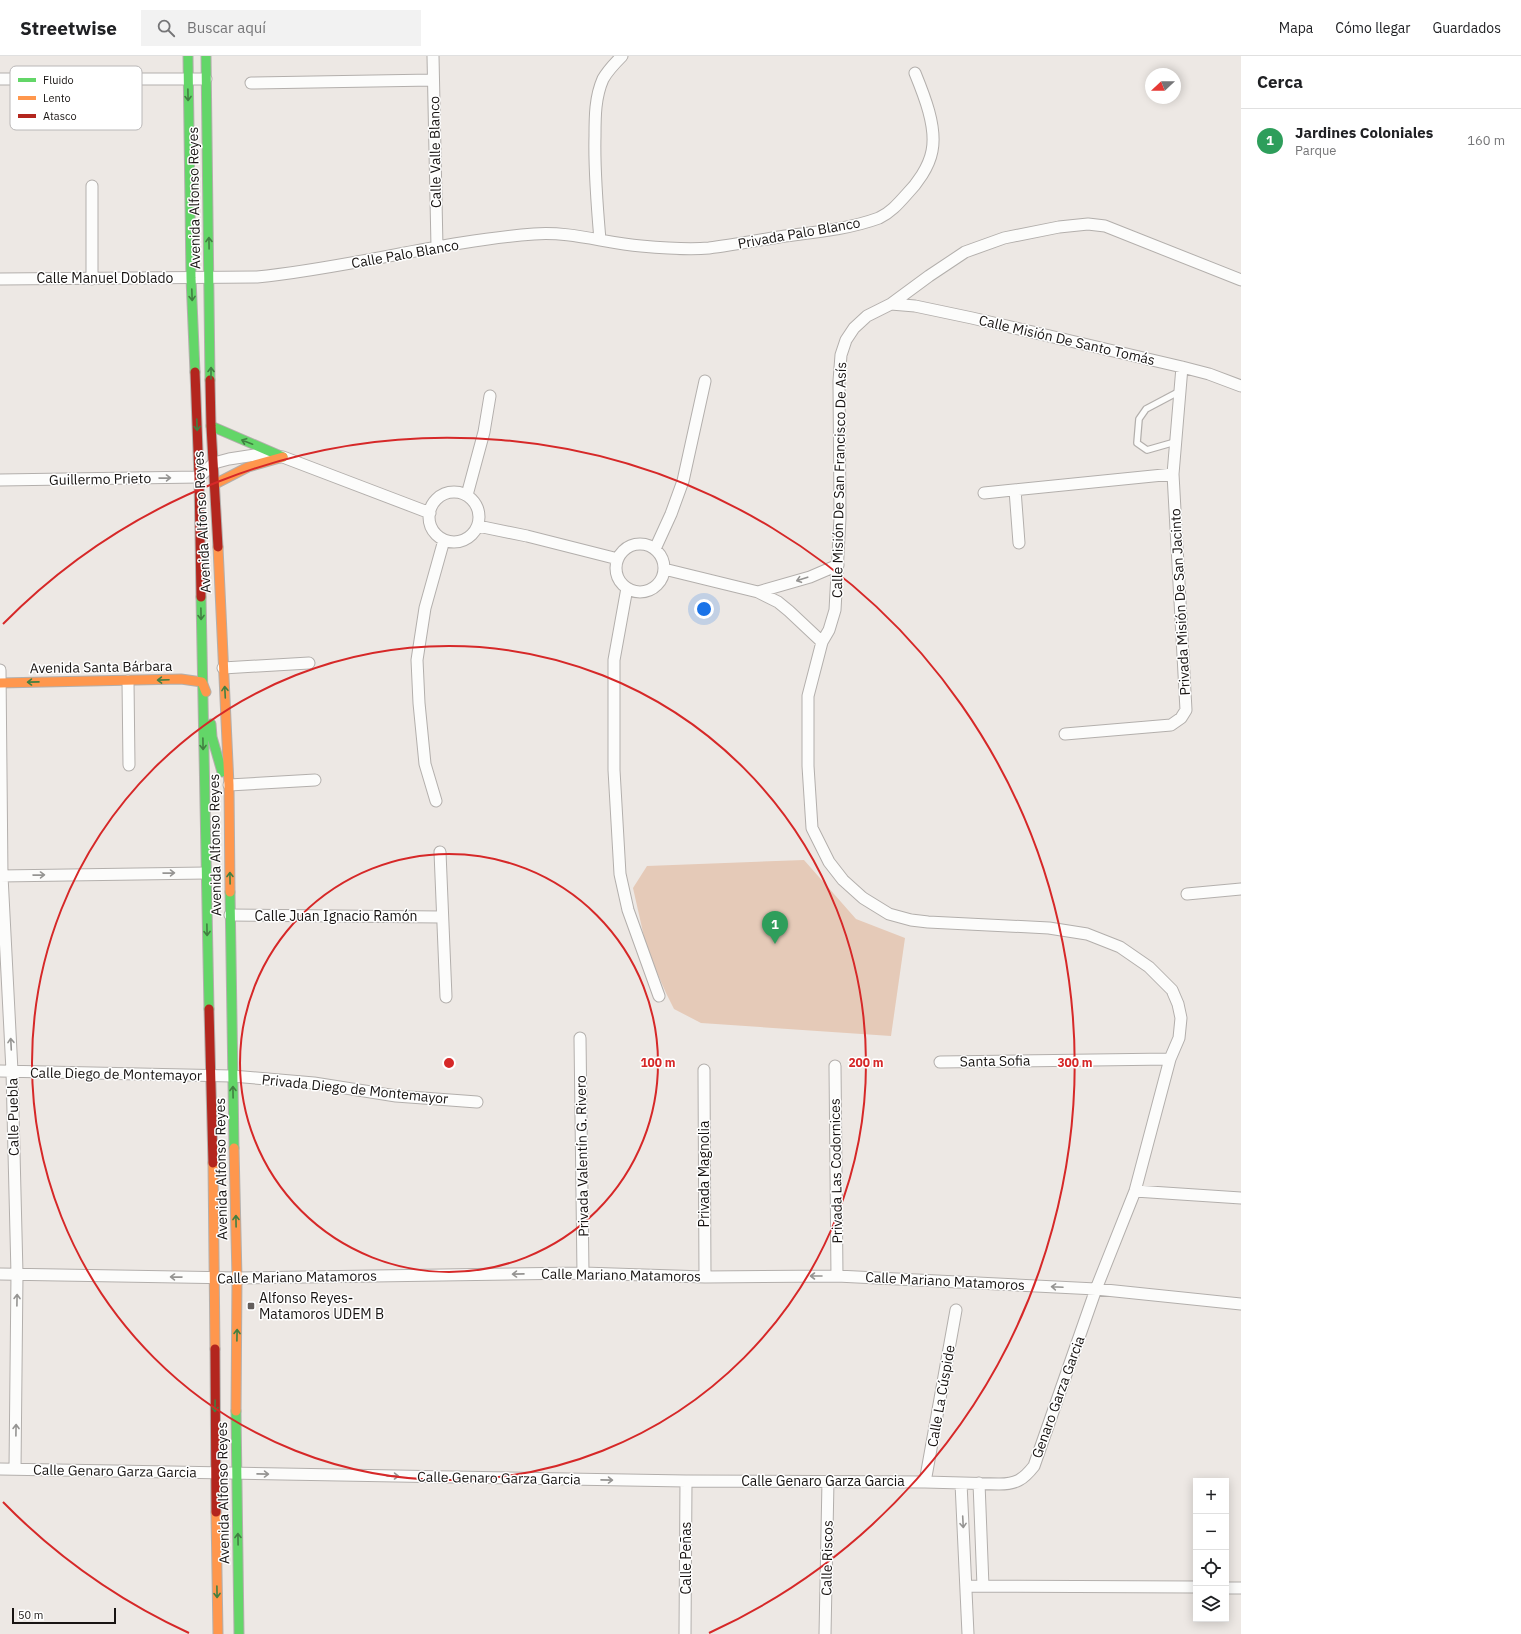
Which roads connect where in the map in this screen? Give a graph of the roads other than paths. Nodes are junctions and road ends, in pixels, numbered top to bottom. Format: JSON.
{"nodes":[{"id":1,"x":188,"y":56,"type":"edge"},
{"id":2,"x":206,"y":56,"type":"edge"},
{"id":3,"x":433,"y":56,"type":"edge"},
{"id":4,"x":622,"y":56,"type":"edge"},
{"id":5,"x":915,"y":73,"type":"dead end"},
{"id":6,"x":0,"y":78,"type":"edge"},
{"id":7,"x":10,"y":78,"type":"edge"},
{"id":8,"x":142,"y":79,"type":"edge"},
{"id":9,"x":188,"y":79,"type":"junction"},
{"id":10,"x":206,"y":79,"type":"junction"},
{"id":11,"x":433,"y":80,"type":"junction"},
{"id":12,"x":251,"y":83,"type":"dead end"},
{"id":13,"x":92,"y":186,"type":"dead end"},
{"id":14,"x":600,"y":240,"type":"junction"},
{"id":15,"x":437,"y":247,"type":"junction"},
{"id":16,"x":192,"y":278,"type":"junction"},
{"id":17,"x":210,"y":278,"type":"junction"},
{"id":18,"x":0,"y":279,"type":"edge"},
{"id":19,"x":92,"y":279,"type":"junction"},
{"id":20,"x":1241,"y":280,"type":"edge"},
{"id":21,"x":891,"y":304,"type":"junction"},
{"id":22,"x":1182,"y":367,"type":"junction"},
{"id":23,"x":705,"y":382,"type":"dead end"},
{"id":24,"x":1241,"y":386,"type":"edge"},
{"id":25,"x":1180,"y":391,"type":"junction"},
{"id":26,"x":490,"y":396,"type":"dead end"},
{"id":27,"x":211,"y":426,"type":"junction"},
{"id":28,"x":1176,"y":442,"type":"junction"},
{"id":29,"x":284,"y":457,"type":"junction"},
{"id":30,"x":214,"y":463,"type":"junction"},
{"id":31,"x":1173,"y":474,"type":"junction"},
{"id":32,"x":200,"y":478,"type":"junction"},
{"id":33,"x":0,"y":480,"type":"edge"},
{"id":34,"x":215,"y":484,"type":"junction"},
{"id":35,"x":1015,"y":490,"type":"junction"},
{"id":36,"x":984,"y":493,"type":"dead end"},
{"id":37,"x":467,"y":495,"type":"junction"},
{"id":38,"x":430,"y":513,"type":"junction"},
{"id":39,"x":478,"y":526,"type":"junction"},
{"id":40,"x":444,"y":540,"type":"junction"},
{"id":41,"x":1019,"y":543,"type":"dead end"},
{"id":42,"x":655,"y":549,"type":"junction"},
{"id":43,"x":618,"y":559,"type":"junction"},
{"id":44,"x":838,"y":565,"type":"junction"},
{"id":45,"x":664,"y":569,"type":"junction"},
{"id":46,"x":627,"y":588,"type":"junction"},
{"id":47,"x":758,"y":592,"type":"junction"},
{"id":48,"x":822,"y":642,"type":"junction"},
{"id":49,"x":309,"y":663,"type":"dead end"},
{"id":50,"x":224,"y":668,"type":"junction"},
{"id":51,"x":0,"y":670,"type":"edge"},
{"id":52,"x":128,"y":681,"type":"junction"},
{"id":53,"x":202,"y":682,"type":"junction"},
{"id":54,"x":0,"y":683,"type":"edge"},
{"id":55,"x":1066,"y":734,"type":"dead end"},
{"id":56,"x":129,"y":765,"type":"dead end"},
{"id":57,"x":315,"y":780,"type":"dead end"},
{"id":58,"x":229,"y":785,"type":"junction"},
{"id":59,"x":436,"y":801,"type":"dead end"},
{"id":60,"x":440,"y":852,"type":"dead end"},
{"id":61,"x":206,"y":873,"type":"junction"},
{"id":62,"x":1,"y":876,"type":"edge"},
{"id":63,"x":1241,"y":889,"type":"edge"},
{"id":64,"x":1187,"y":894,"type":"dead end"},
{"id":65,"x":230,"y":915,"type":"junction"},
{"id":66,"x":441,"y":917,"type":"junction"},
{"id":67,"x":659,"y":996,"type":"dead end"},
{"id":68,"x":446,"y":997,"type":"dead end"},
{"id":69,"x":580,"y":1038,"type":"dead end"},
{"id":70,"x":1170,"y":1059,"type":"junction"},
{"id":71,"x":940,"y":1062,"type":"dead end"},
{"id":72,"x":835,"y":1066,"type":"dead end"},
{"id":73,"x":704,"y":1070,"type":"dead end"},
{"id":74,"x":0,"y":1071,"type":"edge"},
{"id":75,"x":12,"y":1071,"type":"junction"},
{"id":76,"x":210,"y":1076,"type":"junction"},
{"id":77,"x":232,"y":1076,"type":"junction"},
{"id":78,"x":477,"y":1102,"type":"dead end"},
{"id":79,"x":1135,"y":1191,"type":"junction"},
{"id":80,"x":1241,"y":1198,"type":"edge"},
{"id":81,"x":583,"y":1273,"type":"junction"},
{"id":82,"x":0,"y":1274,"type":"edge"},
{"id":83,"x":17,"y":1274,"type":"junction"},
{"id":84,"x":837,"y":1276,"type":"junction"},
{"id":85,"x":705,"y":1277,"type":"junction"},
{"id":86,"x":215,"y":1278,"type":"junction"},
{"id":87,"x":237,"y":1278,"type":"junction"},
{"id":88,"x":1096,"y":1289,"type":"junction"},
{"id":89,"x":1241,"y":1304,"type":"edge"},
{"id":90,"x":956,"y":1310,"type":"dead end"},
{"id":91,"x":0,"y":1469,"type":"edge"},
{"id":92,"x":15,"y":1469,"type":"junction"},
{"id":93,"x":215,"y":1473,"type":"junction"},
{"id":94,"x":237,"y":1474,"type":"junction"},
{"id":95,"x":686,"y":1481,"type":"junction"},
{"id":96,"x":828,"y":1481,"type":"junction"},
{"id":97,"x":926,"y":1482,"type":"junction"},
{"id":98,"x":961,"y":1483,"type":"junction"},
{"id":99,"x":979,"y":1484,"type":"junction"},
{"id":100,"x":999,"y":1484,"type":"joint"},
{"id":101,"x":966,"y":1586,"type":"junction"},
{"id":102,"x":983,"y":1586,"type":"junction"},
{"id":103,"x":1193,"y":1588,"type":"edge"},
{"id":104,"x":1229,"y":1588,"type":"edge"},
{"id":105,"x":1241,"y":1588,"type":"edge"},
{"id":106,"x":218,"y":1634,"type":"edge"},
{"id":107,"x":239,"y":1634,"type":"edge"},
{"id":108,"x":686,"y":1634,"type":"edge"},
{"id":109,"x":825,"y":1634,"type":"edge"},
{"id":110,"x":968,"y":1634,"type":"edge"}],
"edges":[{"from":1,"to":9,"type":"main road","name":"Avenida Alfonso Reyes"},
{"from":2,"to":10,"type":"main road","name":"Avenida Alfonso Reyes"},
{"from":3,"to":11,"type":"street","name":"Calle Valle Blanco"},
{"from":4,"to":14,"type":"street"},
{"from":5,"to":14,"type":"street","name":"Privada Palo Blanco"},
{"from":6,"to":7,"type":"street"},
{"from":8,"to":9,"type":"street"},
{"from":9,"to":10,"type":"street"},
{"from":9,"to":16,"type":"main road","name":"Avenida Alfonso Reyes","one_way":true},
{"from":17,"to":10,"type":"main road","name":"Avenida Alfonso Reyes","one_way":true},
{"from":11,"to":12,"type":"street"},
{"from":11,"to":15,"type":"street","name":"Calle Valle Blanco"},
{"from":13,"to":19,"type":"street"},
{"from":14,"to":15,"type":"street","name":"Calle Palo Blanco"},
{"from":15,"to":17,"type":"street","name":"Calle Palo Blanco"},
{"from":16,"to":17,"type":"street","name":"Calle Manuel Doblado"},
{"from":16,"to":19,"type":"street","name":"Calle Manuel Doblado"},
{"from":16,"to":32,"type":"main road","name":"Avenida Alfonso Reyes","one_way":true},
{"from":27,"to":17,"type":"main road","name":"Avenida Alfonso Reyes","one_way":true},
{"from":18,"to":19,"type":"street","name":"Calle Manuel Doblado"},
{"from":20,"to":21,"type":"street","name":"Calle Misión De San Francisco De Asís"},
{"from":21,"to":22,"type":"street","name":"Calle Misión De Santo Tomás"},
{"from":21,"to":44,"type":"street","name":"Calle Misión De San Francisco De Asís"},
{"from":22,"to":24,"type":"street","name":"Calle Misión De Santo Tomás"},
{"from":22,"to":25,"type":"street","name":"Privada Misión De San Jacinto"},
{"from":23,"to":42,"type":"street"},
{"from":25,"to":28,"type":"street","name":"Privada Misión De San Jacinto"},
{"from":25,"to":28,"type":"lane"},
{"from":26,"to":37,"type":"street"},
{"from":29,"to":27,"type":"main road","one_way":true},
{"from":27,"to":30,"type":"main road","name":"Avenida Alfonso Reyes"},
{"from":28,"to":31,"type":"street","name":"Privada Misión De San Jacinto"},
{"from":29,"to":30,"type":"street"},
{"from":29,"to":34,"type":"main road"},
{"from":29,"to":38,"type":"street"},
{"from":30,"to":32,"type":"street"},
{"from":30,"to":34,"type":"main road","name":"Avenida Alfonso Reyes"},
{"from":31,"to":35,"type":"street"},
{"from":31,"to":55,"type":"street","name":"Privada Misión De San Jacinto"},
{"from":33,"to":32,"type":"street","name":"Guillermo Prieto","one_way":true},
{"from":32,"to":53,"type":"main road","name":"Avenida Alfonso Reyes","one_way":true},
{"from":34,"to":50,"type":"main road","name":"Avenida Alfonso Reyes"},
{"from":35,"to":36,"type":"street"},
{"from":35,"to":41,"type":"street"},
{"from":37,"to":38,"type":"street"},
{"from":37,"to":39,"type":"street"},
{"from":38,"to":40,"type":"street"},
{"from":39,"to":40,"type":"street"},
{"from":39,"to":43,"type":"street"},
{"from":40,"to":59,"type":"street"},
{"from":42,"to":43,"type":"street"},
{"from":42,"to":45,"type":"street"},
{"from":43,"to":46,"type":"street"},
{"from":44,"to":47,"type":"street","one_way":true},
{"from":44,"to":48,"type":"street","name":"Calle Misión De San Francisco De Asís"},
{"from":45,"to":46,"type":"street"},
{"from":45,"to":47,"type":"street"},
{"from":46,"to":67,"type":"street"},
{"from":47,"to":48,"type":"street"},
{"from":48,"to":70,"type":"street","name":"Calle Misión De San Francisco De Asís"},
{"from":49,"to":50,"type":"street"},
{"from":58,"to":50,"type":"main road","name":"Avenida Alfonso Reyes","one_way":true},
{"from":51,"to":54,"type":"street","name":"Calle Puebla"},
{"from":53,"to":52,"type":"main road","name":"Avenida Santa Bárbara","one_way":true},
{"from":52,"to":54,"type":"main road","name":"Avenida Santa Bárbara","one_way":true},
{"from":52,"to":56,"type":"street"},
{"from":53,"to":58,"type":"main road"},
{"from":53,"to":61,"type":"main road","name":"Avenida Alfonso Reyes","one_way":true},
{"from":54,"to":62,"type":"street","name":"Calle Puebla"},
{"from":57,"to":58,"type":"street"},
{"from":65,"to":58,"type":"main road","name":"Avenida Alfonso Reyes","one_way":true},
{"from":60,"to":66,"type":"street"},
{"from":62,"to":61,"type":"street","one_way":true},
{"from":61,"to":76,"type":"main road","name":"Avenida Alfonso Reyes","one_way":true},
{"from":75,"to":62,"type":"street","name":"Calle Puebla","one_way":true},
{"from":63,"to":64,"type":"street"},
{"from":65,"to":66,"type":"street","name":"Calle Juan Ignacio Ramón"},
{"from":65,"to":77,"type":"main road","name":"Avenida Alfonso Reyes"},
{"from":66,"to":68,"type":"street"},
{"from":69,"to":81,"type":"street","name":"Privada Valentín G. Rivero"},
{"from":70,"to":71,"type":"street","name":"Santa Sofia"},
{"from":70,"to":79,"type":"street","name":"Calle Misión De San Francisco De Asís"},
{"from":72,"to":84,"type":"street","name":"Privada Las Codornices"},
{"from":73,"to":85,"type":"street","name":"Privada Magnolia"},
{"from":74,"to":75,"type":"street","name":"Calle Diego de Montemayor"},
{"from":75,"to":76,"type":"street","name":"Calle Diego de Montemayor"},
{"from":75,"to":83,"type":"street","name":"Calle Puebla"},
{"from":76,"to":77,"type":"street","name":"Calle Diego de Montemayor"},
{"from":76,"to":86,"type":"main road","name":"Avenida Alfonso Reyes"},
{"from":77,"to":78,"type":"street","name":"Privada Diego de Montemayor"},
{"from":87,"to":77,"type":"main road","name":"Avenida Alfonso Reyes","one_way":true},
{"from":79,"to":80,"type":"street"},
{"from":79,"to":88,"type":"street","name":"Calle Misión De San Francisco De Asís"},
{"from":81,"to":85,"type":"street","name":"Calle Mariano Matamoros"},
{"from":81,"to":87,"type":"street","name":"Calle Mariano Matamoros","one_way":true},
{"from":82,"to":83,"type":"street","name":"Calle Mariano Matamoros"},
{"from":86,"to":83,"type":"street","name":"Calle Mariano Matamoros","one_way":true},
{"from":92,"to":83,"type":"street","name":"Calle Puebla","one_way":true},
{"from":84,"to":85,"type":"street","name":"Calle Mariano Matamoros","one_way":true},
{"from":88,"to":84,"type":"street","name":"Calle Mariano Matamoros","one_way":true},
{"from":86,"to":87,"type":"street","name":"Calle Mariano Matamoros"},
{"from":86,"to":93,"type":"main road","name":"Avenida Alfonso Reyes","one_way":true},
{"from":94,"to":87,"type":"main road","name":"Avenida Alfonso Reyes","one_way":true},
{"from":88,"to":89,"type":"street","name":"Calle Mariano Matamoros"},
{"from":88,"to":100,"type":"street","name":"Genaro Garza Garcia"},
{"from":90,"to":97,"type":"street","name":"Calle La Cúspide"},
{"from":91,"to":92,"type":"street","name":"Calle Genaro Garza Garcia"},
{"from":92,"to":93,"type":"street","name":"Calle Genaro Garza Garcia"},
{"from":93,"to":94,"type":"street","name":"Calle Genaro Garza Garcia"},
{"from":93,"to":106,"type":"main road","name":"Avenida Alfonso Reyes","one_way":true},
{"from":94,"to":95,"type":"street","name":"Calle Genaro Garza Garcia","one_way":true},
{"from":107,"to":94,"type":"main road","name":"Avenida Alfonso Reyes","one_way":true},
{"from":95,"to":96,"type":"street","name":"Calle Genaro Garza Garcia"},
{"from":95,"to":108,"type":"street","name":"Calle Peñas"},
{"from":96,"to":97,"type":"street","name":"Calle Genaro Garza Garcia"},
{"from":96,"to":109,"type":"street","name":"Calle Riscos"},
{"from":97,"to":98,"type":"street","name":"Calle Genaro Garza Garcia"},
{"from":98,"to":99,"type":"street","name":"Calle Genaro Garza Garcia"},
{"from":98,"to":101,"type":"street","one_way":true},
{"from":99,"to":100,"type":"street","name":"Calle Genaro Garza Garcia"},
{"from":99,"to":102,"type":"street"},
{"from":101,"to":102,"type":"street"},
{"from":101,"to":110,"type":"street"},
{"from":102,"to":103,"type":"street"},
{"from":104,"to":105,"type":"street"}]}
